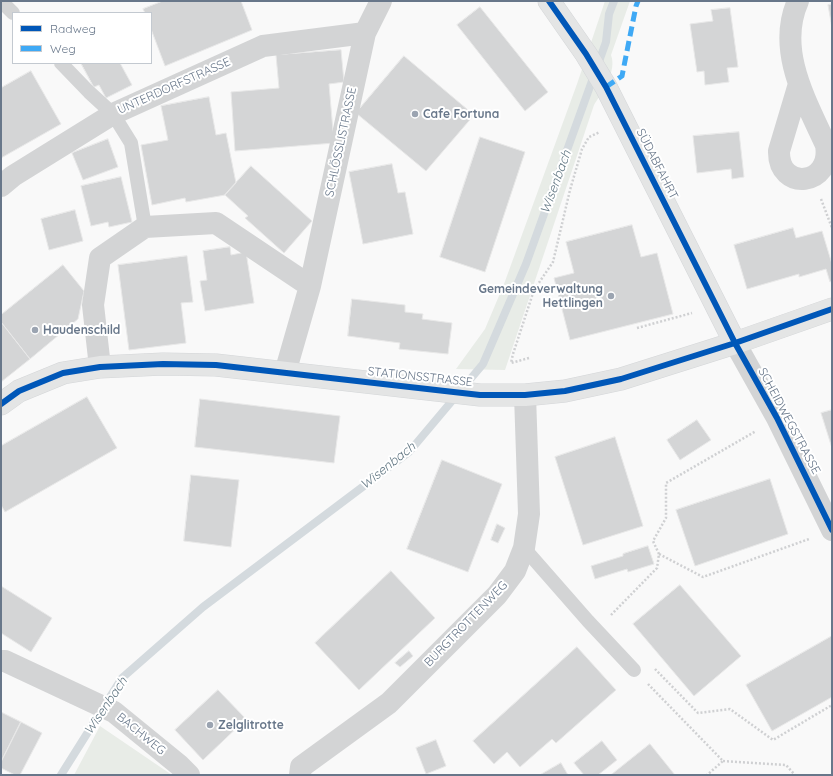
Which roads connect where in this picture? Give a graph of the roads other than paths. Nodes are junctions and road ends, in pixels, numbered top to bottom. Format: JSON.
{"nodes":[{"id":1,"x":1,"y":1,"type":"edge"},
{"id":2,"x":382,"y":1,"type":"edge"},
{"id":3,"x":549,"y":1,"type":"edge"},
{"id":4,"x":798,"y":1,"type":"edge"},
{"id":5,"x":12,"y":12,"type":"edge"},
{"id":6,"x":365,"y":33,"type":"junction"},
{"id":7,"x":62,"y":64,"type":"edge"},
{"id":8,"x":799,"y":84,"type":"junction"},
{"id":9,"x":113,"y":114,"type":"junction"},
{"id":10,"x":1,"y":186,"type":"edge"},
{"id":11,"x":145,"y":227,"type":"junction"},
{"id":12,"x":310,"y":286,"type":"junction"},
{"id":13,"x":832,"y":309,"type":"edge"},
{"id":14,"x":735,"y":343,"type":"junction"},
{"id":15,"x":100,"y":367,"type":"junction"},
{"id":16,"x":285,"y":373,"type":"junction"},
{"id":17,"x":525,"y":395,"type":"junction"},
{"id":18,"x":1,"y":404,"type":"edge"},
{"id":19,"x":832,"y":530,"type":"edge"},
{"id":20,"x":524,"y":548,"type":"junction"},
{"id":21,"x":1,"y":660,"type":"edge"},
{"id":22,"x":634,"y":670,"type":"road end"},
{"id":23,"x":189,"y":775,"type":"edge"},
{"id":24,"x":300,"y":775,"type":"edge"}],
"edges":[{"from":1,"to":5,"type":"lane"},
{"from":2,"to":6,"type":"street","name":"SCHLÖSSLISTRASSE"},
{"from":3,"to":14,"type":"street","name":"SÜDABFAHRT"},
{"from":4,"to":8,"type":"street"},
{"from":6,"to":9,"type":"street","name":"UNTERDORFSTRASSE"},
{"from":6,"to":12,"type":"street","name":"SCHLÖSSLISTRASSE"},
{"from":7,"to":9,"type":"lane"},
{"from":8,"to":8,"type":"street"},
{"from":9,"to":10,"type":"street","name":"UNTERDORFSTRASSE"},
{"from":9,"to":11,"type":"lane"},
{"from":11,"to":12,"type":"street"},
{"from":11,"to":15,"type":"street"},
{"from":12,"to":16,"type":"street","name":"SCHLÖSSLISTRASSE"},
{"from":13,"to":14,"type":"street","name":"STATIONSSTRASSE"},
{"from":14,"to":17,"type":"street","name":"STATIONSSTRASSE"},
{"from":14,"to":19,"type":"street","name":"SCHEIDWEGSTRASSE"},
{"from":15,"to":16,"type":"street","name":"STATIONSSTRASSE"},
{"from":15,"to":18,"type":"street","name":"STATIONSSTRASSE"},
{"from":16,"to":17,"type":"street","name":"STATIONSSTRASSE"},
{"from":17,"to":20,"type":"street","name":"BURGTROTTENWEG"},
{"from":20,"to":22,"type":"lane"},
{"from":20,"to":24,"type":"street","name":"BURGTROTTENWEG"},
{"from":21,"to":23,"type":"street","name":"BACHWEG"}]}
